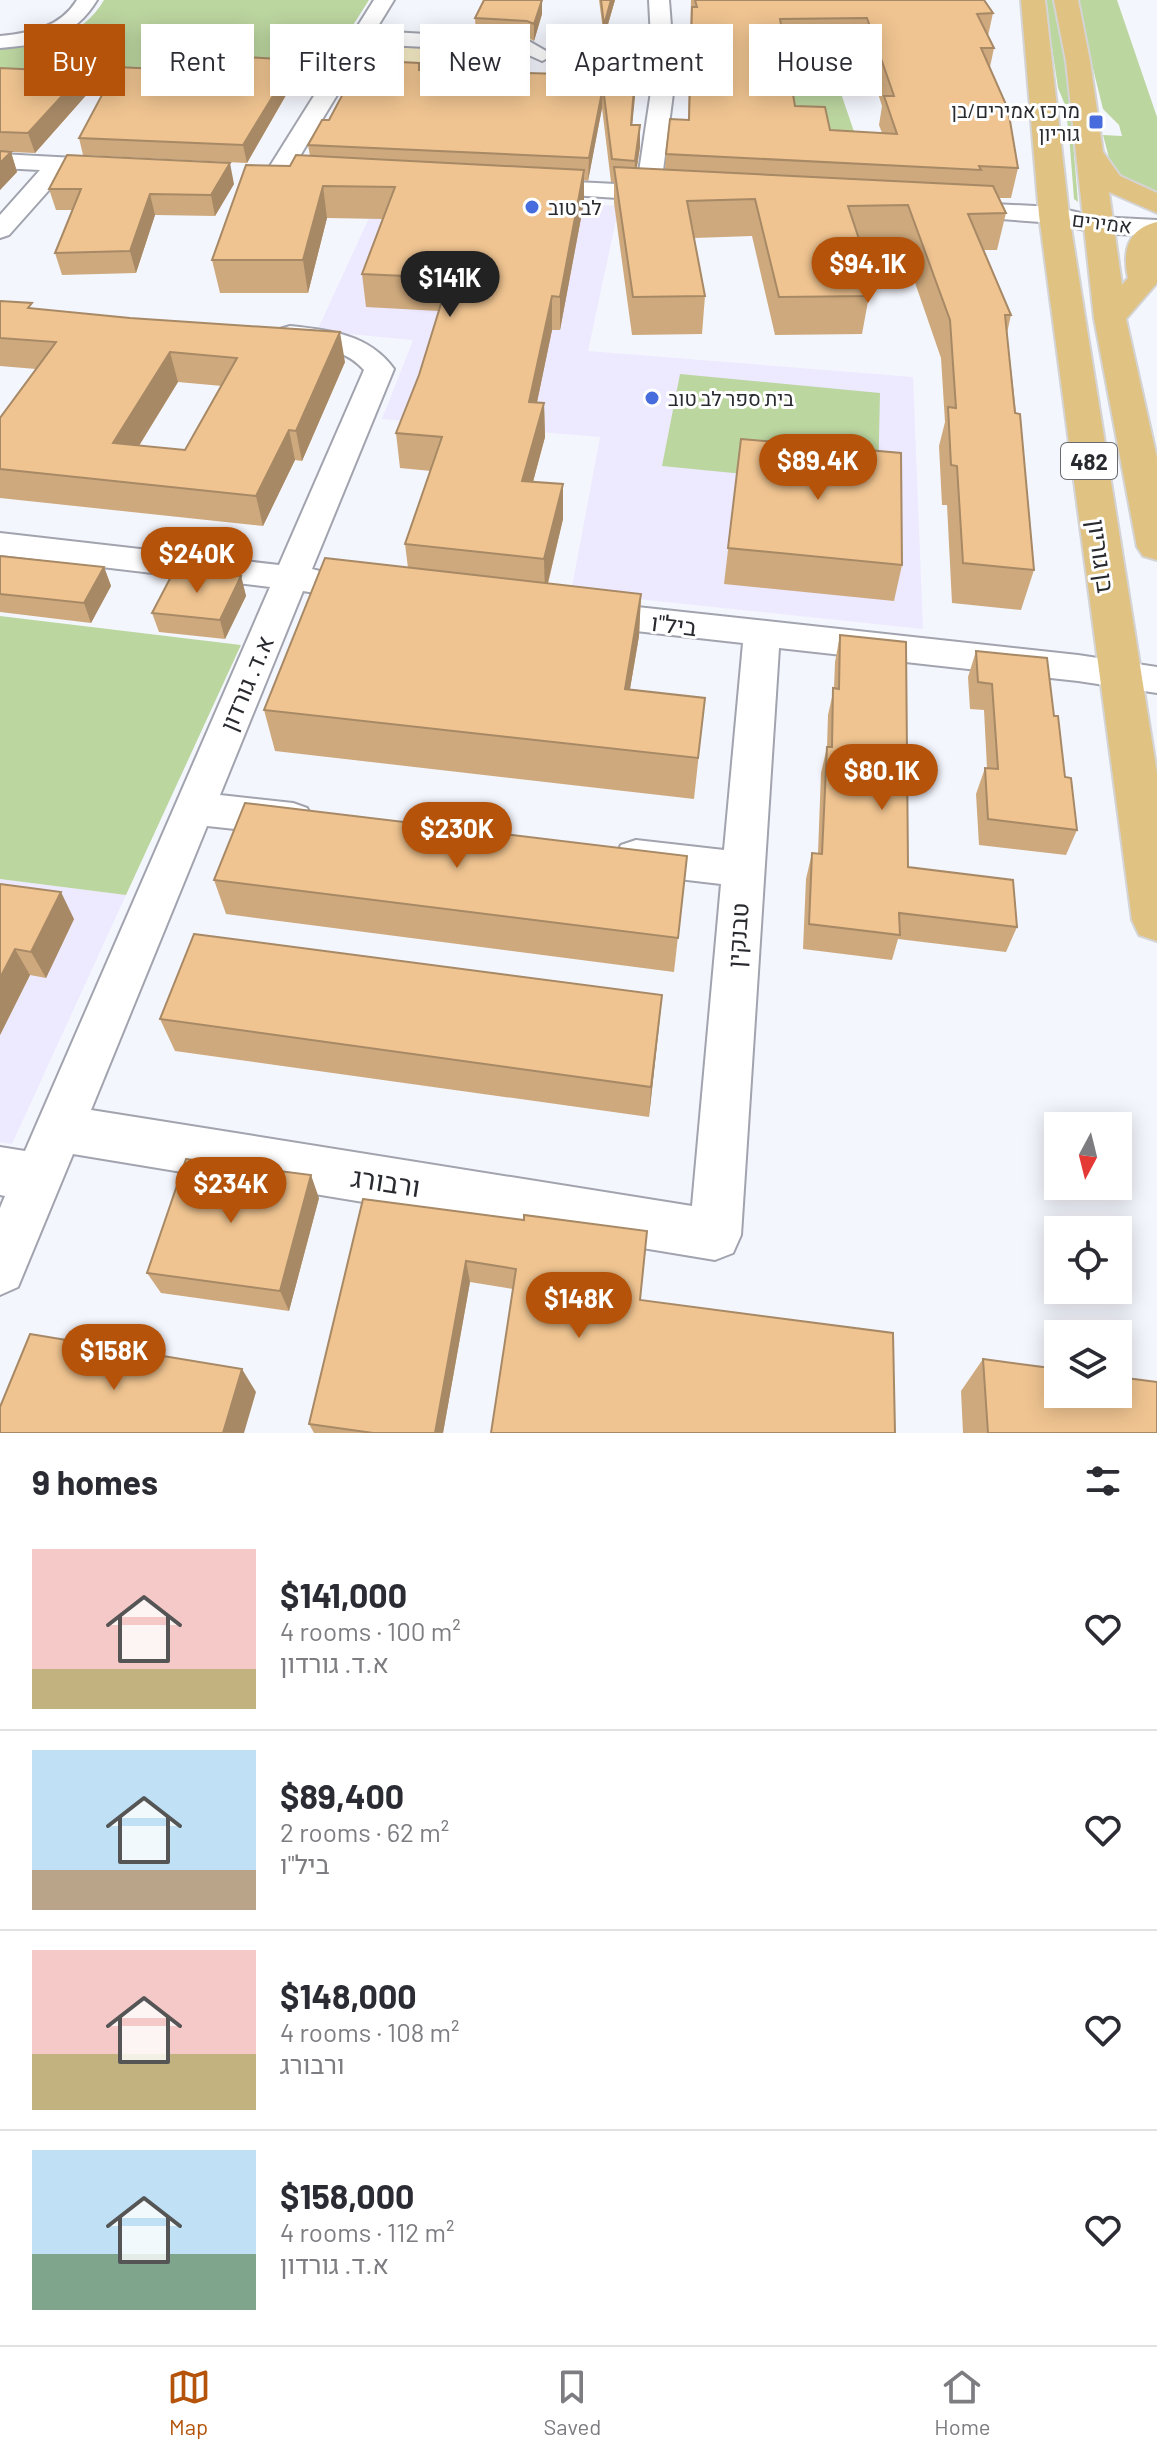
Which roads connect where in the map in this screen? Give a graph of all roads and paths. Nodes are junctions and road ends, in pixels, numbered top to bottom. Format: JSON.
{"nodes":[{"id":1,"x":87,"y":0,"type":"edge"},
{"id":2,"x":384,"y":0,"type":"edge"},
{"id":3,"x":659,"y":0,"type":"edge"},
{"id":4,"x":1033,"y":0,"type":"edge"},
{"id":5,"x":1066,"y":0,"type":"edge"},
{"id":6,"x":370,"y":24,"type":"edge"},
{"id":7,"x":404,"y":39,"type":"edge"},
{"id":8,"x":0,"y":42,"type":"edge"},
{"id":9,"x":542,"y":55,"type":"dead end"},
{"id":10,"x":325,"y":96,"type":"edge"},
{"id":11,"x":1089,"y":152,"type":"junction"},
{"id":12,"x":0,"y":161,"type":"edge"},
{"id":13,"x":59,"y":164,"type":"junction"},
{"id":14,"x":137,"y":168,"type":"edge"},
{"id":15,"x":246,"y":173,"type":"edge"},
{"id":16,"x":277,"y":174,"type":"junction"},
{"id":17,"x":308,"y":176,"type":"edge"},
{"id":18,"x":509,"y":186,"type":"edge"},
{"id":19,"x":648,"y":193,"type":"junction"},
{"id":20,"x":694,"y":196,"type":"edge"},
{"id":21,"x":1157,"y":204,"type":"edge"},
{"id":22,"x":936,"y":209,"type":"edge"},
{"id":23,"x":1157,"y":212,"type":"edge"},
{"id":24,"x":1054,"y":215,"type":"junction"},
{"id":25,"x":1097,"y":216,"type":"junction"},
{"id":26,"x":1157,"y":229,"type":"edge"},
{"id":27,"x":0,"y":230,"type":"edge"},
{"id":28,"x":1110,"y":318,"type":"junction"},
{"id":29,"x":261,"y":332,"type":"edge"},
{"id":30,"x":0,"y":544,"type":"edge"},
{"id":31,"x":1157,"y":547,"type":"edge"},
{"id":32,"x":291,"y":578,"type":"junction"},
{"id":33,"x":354,"y":586,"type":"edge"},
{"id":34,"x":558,"y":610,"type":"edge"},
{"id":35,"x":762,"y":635,"type":"junction"},
{"id":36,"x":1119,"y":676,"type":"junction"},
{"id":37,"x":1157,"y":680,"type":"edge"},
{"id":38,"x":192,"y":808,"type":"junction"},
{"id":39,"x":333,"y":824,"type":"edge"},
{"id":40,"x":601,"y":853,"type":"edge"},
{"id":41,"x":742,"y":869,"type":"junction"},
{"id":42,"x":1157,"y":920,"type":"edge"},
{"id":43,"x":57,"y":1128,"type":"junction"},
{"id":44,"x":19,"y":1174,"type":"edge"},
{"id":45,"x":715,"y":1235,"type":"joint"},
{"id":46,"x":0,"y":1269,"type":"edge"}],
"edges":[{"from":1,"to":8,"type":"street"},
{"from":2,"to":6,"type":"street"},
{"from":3,"to":19,"type":"street"},
{"from":4,"to":24,"type":"main road","name":"בן גוריון","number":"482"},
{"from":5,"to":11,"type":"main road","number":"482"},
{"from":7,"to":9,"type":"street"},
{"from":10,"to":16,"type":"street"},
{"from":11,"to":21,"type":"main road"},
{"from":11,"to":25,"type":"main road","number":"482"},
{"from":12,"to":13,"type":"street"},
{"from":13,"to":14,"type":"street"},
{"from":13,"to":27,"type":"street"},
{"from":15,"to":16,"type":"street"},
{"from":16,"to":17,"type":"street"},
{"from":18,"to":19,"type":"street"},
{"from":19,"to":20,"type":"street"},
{"from":22,"to":24,"type":"street","name":"אמירים"},
{"from":23,"to":25,"type":"street","name":"אמירים"},
{"from":24,"to":25,"type":"street","name":"אמירים"},
{"from":24,"to":36,"type":"main road","name":"בן גוריון","number":"482"},
{"from":25,"to":26,"type":"street","name":"אמירים"},
{"from":25,"to":28,"type":"main road","number":"482"},
{"from":26,"to":28,"type":"main road"},
{"from":28,"to":31,"type":"main road","number":"482"},
{"from":29,"to":32,"type":"street","name":"א.ד. גורדון"},
{"from":30,"to":32,"type":"street"},
{"from":32,"to":33,"type":"street"},
{"from":32,"to":38,"type":"street","name":"א.ד. גורדון"},
{"from":34,"to":35,"type":"street","name":"ביל\"ו"},
{"from":35,"to":36,"type":"street","name":"ביל\"ו"},
{"from":35,"to":41,"type":"street","name":"טבנקין"},
{"from":36,"to":37,"type":"street","name":"ביל\"ו"},
{"from":36,"to":42,"type":"main road","name":"בן גוריון","number":"482"},
{"from":38,"to":39,"type":"street"},
{"from":38,"to":43,"type":"street","name":"א.ד. גורדון"},
{"from":40,"to":41,"type":"street"},
{"from":41,"to":45,"type":"street","name":"טבנקין"},
{"from":43,"to":44,"type":"street","name":"א.ד. גורדון"},
{"from":43,"to":45,"type":"street","name":"ורבורג"},
{"from":44,"to":46,"type":"street","name":"א.ד. גורדון"}]}
